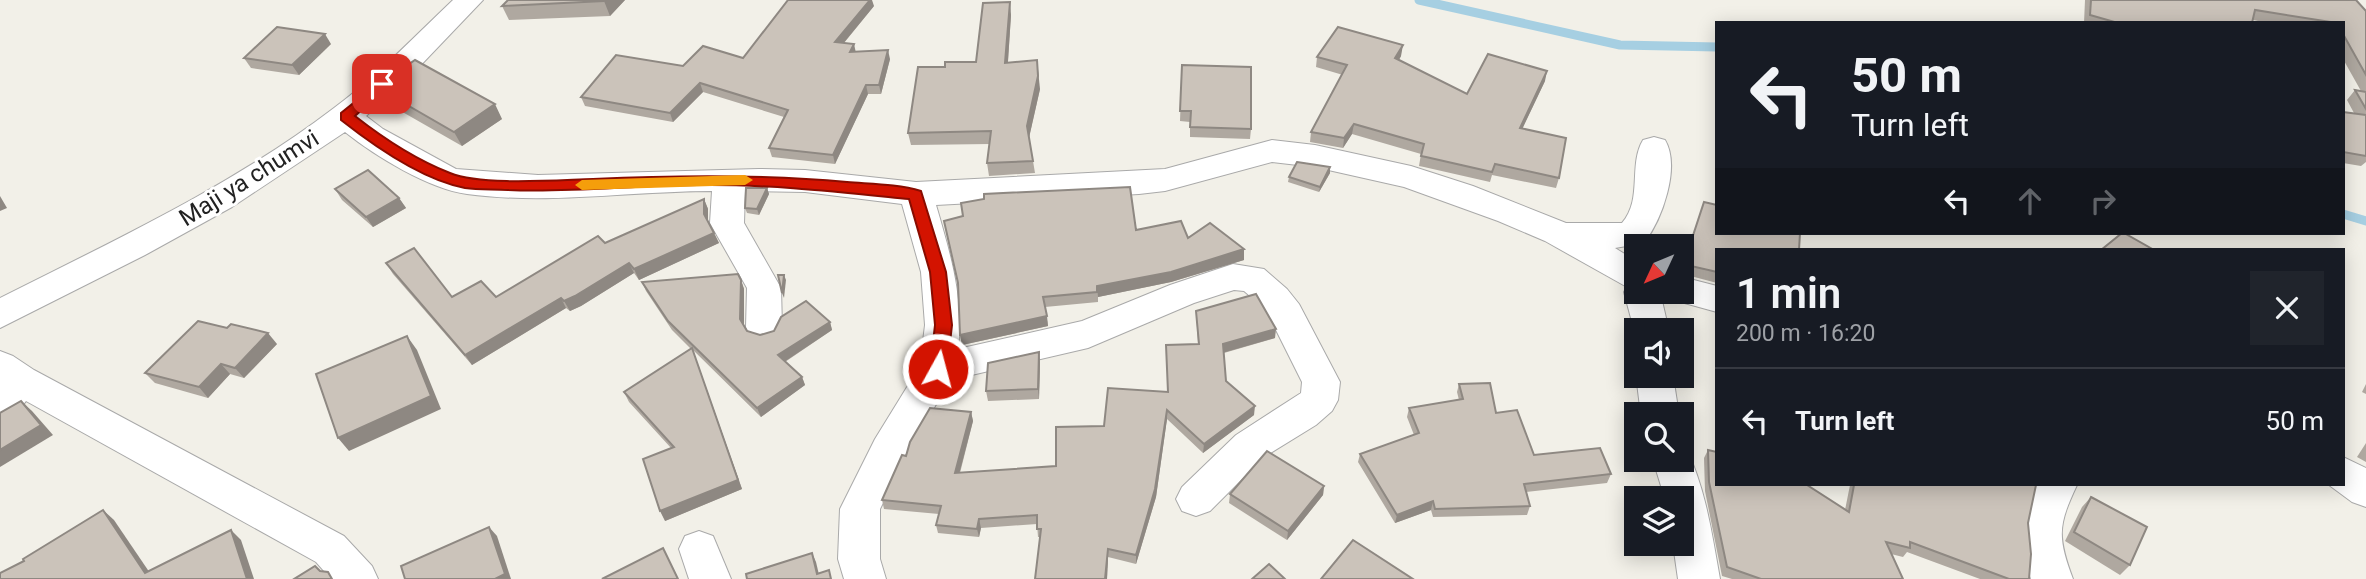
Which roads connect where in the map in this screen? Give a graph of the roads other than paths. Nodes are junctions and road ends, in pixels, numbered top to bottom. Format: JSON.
{"nodes":[{"id":1,"x":469,"y":0,"type":"edge"},
{"id":2,"x":346,"y":116,"type":"junction"},
{"id":3,"x":1654,"y":149,"type":"dead end"},
{"id":4,"x":732,"y":180,"type":"junction"},
{"id":5,"x":916,"y":194,"type":"junction"},
{"id":6,"x":1557,"y":232,"type":"junction"},
{"id":7,"x":1624,"y":269,"type":"edge"},
{"id":8,"x":1694,"y":293,"type":"edge"},
{"id":9,"x":1715,"y":298,"type":"edge"},
{"id":10,"x":0,"y":314,"type":"edge"},
{"id":11,"x":764,"y":327,"type":"dead end"},
{"id":12,"x":938,"y":369,"type":"junction"},
{"id":13,"x":7,"y":384,"type":"edge"},
{"id":14,"x":1676,"y":472,"type":"edge"},
{"id":15,"x":2345,"y":475,"type":"edge"},
{"id":16,"x":2056,"y":486,"type":"edge"},
{"id":17,"x":2366,"y":490,"type":"edge"},
{"id":18,"x":1196,"y":499,"type":"dead end"},
{"id":19,"x":357,"y":579,"type":"edge"},
{"id":20,"x":865,"y":579,"type":"edge"},
{"id":21,"x":1699,"y":579,"type":"edge"},
{"id":22,"x":2052,"y":579,"type":"edge"}],
"edges":[{"from":1,"to":2,"type":"street","name":"Maji ya chumvi"},
{"from":2,"to":4,"type":"street"},
{"from":2,"to":10,"type":"street","name":"Maji ya chumvi"},
{"from":3,"to":6,"type":"street"},
{"from":4,"to":5,"type":"street"},
{"from":4,"to":11,"type":"street"},
{"from":5,"to":6,"type":"street"},
{"from":5,"to":12,"type":"street"},
{"from":6,"to":7,"type":"street"},
{"from":8,"to":9,"type":"street"},
{"from":12,"to":18,"type":"street"},
{"from":12,"to":20,"type":"street"},
{"from":13,"to":19,"type":"street"},
{"from":14,"to":21,"type":"street"},
{"from":15,"to":17,"type":"street"},
{"from":16,"to":22,"type":"street"}]}
